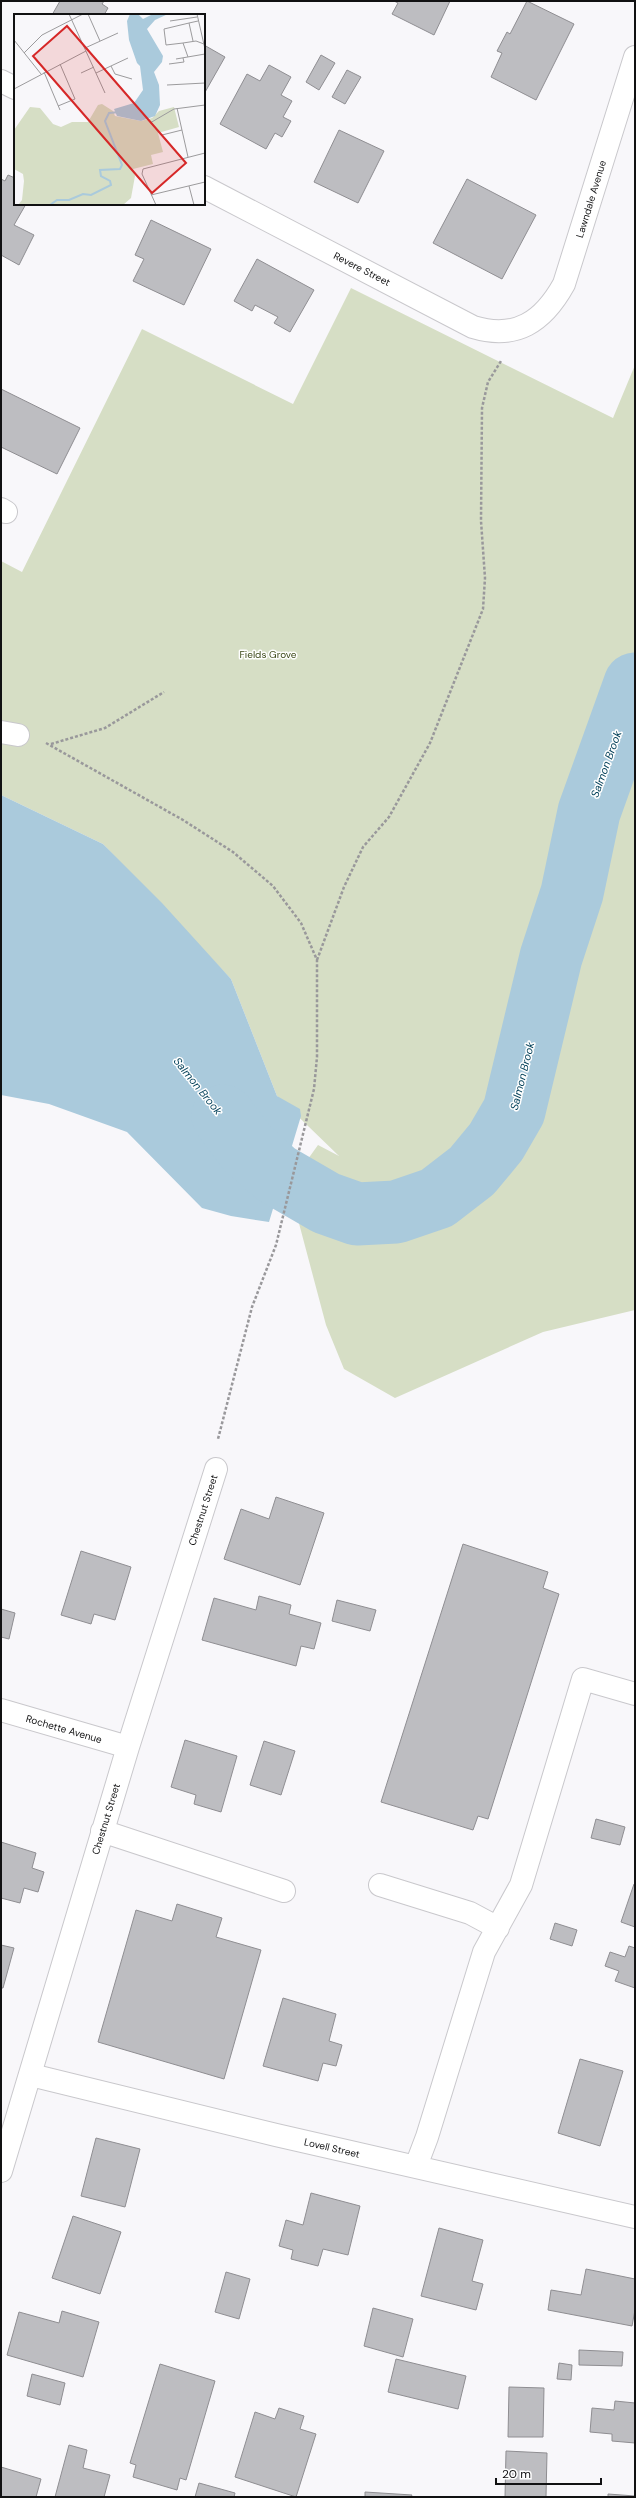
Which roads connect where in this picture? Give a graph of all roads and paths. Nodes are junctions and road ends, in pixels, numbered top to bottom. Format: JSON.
{"nodes":[{"id":1,"x":635,"y":57,"type":"edge"},
{"id":2,"x":1,"y":81,"type":"edge"},
{"id":3,"x":14,"y":88,"type":"edge"},
{"id":4,"x":205,"y":187,"type":"edge"},
{"id":5,"x":524,"y":326,"type":"junction"},
{"id":6,"x":164,"y":692,"type":"dead end"},
{"id":7,"x":10,"y":733,"type":"edge"},
{"id":8,"x":51,"y":744,"type":"junction"},
{"id":9,"x":317,"y":960,"type":"junction"},
{"id":10,"x":216,"y":1469,"type":"joint"},
{"id":11,"x":635,"y":1694,"type":"edge"},
{"id":12,"x":1,"y":1710,"type":"edge"},
{"id":13,"x":128,"y":1747,"type":"junction"},
{"id":14,"x":102,"y":1831,"type":"junction"},
{"id":15,"x":380,"y":1884,"type":"dead end"},
{"id":16,"x":284,"y":1891,"type":"dead end"},
{"id":17,"x":498,"y":1928,"type":"junction"},
{"id":18,"x":31,"y":2075,"type":"junction"},
{"id":19,"x":9,"y":2113,"type":"edge"},
{"id":20,"x":416,"y":2166,"type":"junction"},
{"id":21,"x":1,"y":2170,"type":"edge"},
{"id":22,"x":635,"y":2217,"type":"edge"}],
"edges":[{"from":1,"to":5,"type":"street","name":"Lawndale Avenue"},
{"from":2,"to":3,"type":"street"},
{"from":4,"to":5,"type":"street","name":"Revere Street"},
{"from":5,"to":9,"type":"path"},
{"from":6,"to":8,"type":"path"},
{"from":7,"to":8,"type":"path"},
{"from":8,"to":9,"type":"path"},
{"from":9,"to":10,"type":"path"},
{"from":10,"to":13,"type":"street","name":"Chestnut Street"},
{"from":11,"to":17,"type":"street"},
{"from":12,"to":13,"type":"street","name":"Rochette Avenue"},
{"from":13,"to":14,"type":"street","name":"Chestnut Street"},
{"from":14,"to":16,"type":"street"},
{"from":14,"to":18,"type":"street","name":"Chestnut Street"},
{"from":15,"to":17,"type":"street"},
{"from":17,"to":20,"type":"street"},
{"from":18,"to":19,"type":"street","name":"Chestnut Street"},
{"from":18,"to":20,"type":"street","name":"Lovell Street"},
{"from":19,"to":21,"type":"street","name":"Chestnut Street"},
{"from":20,"to":22,"type":"street","name":"Lovell Street"}]}
